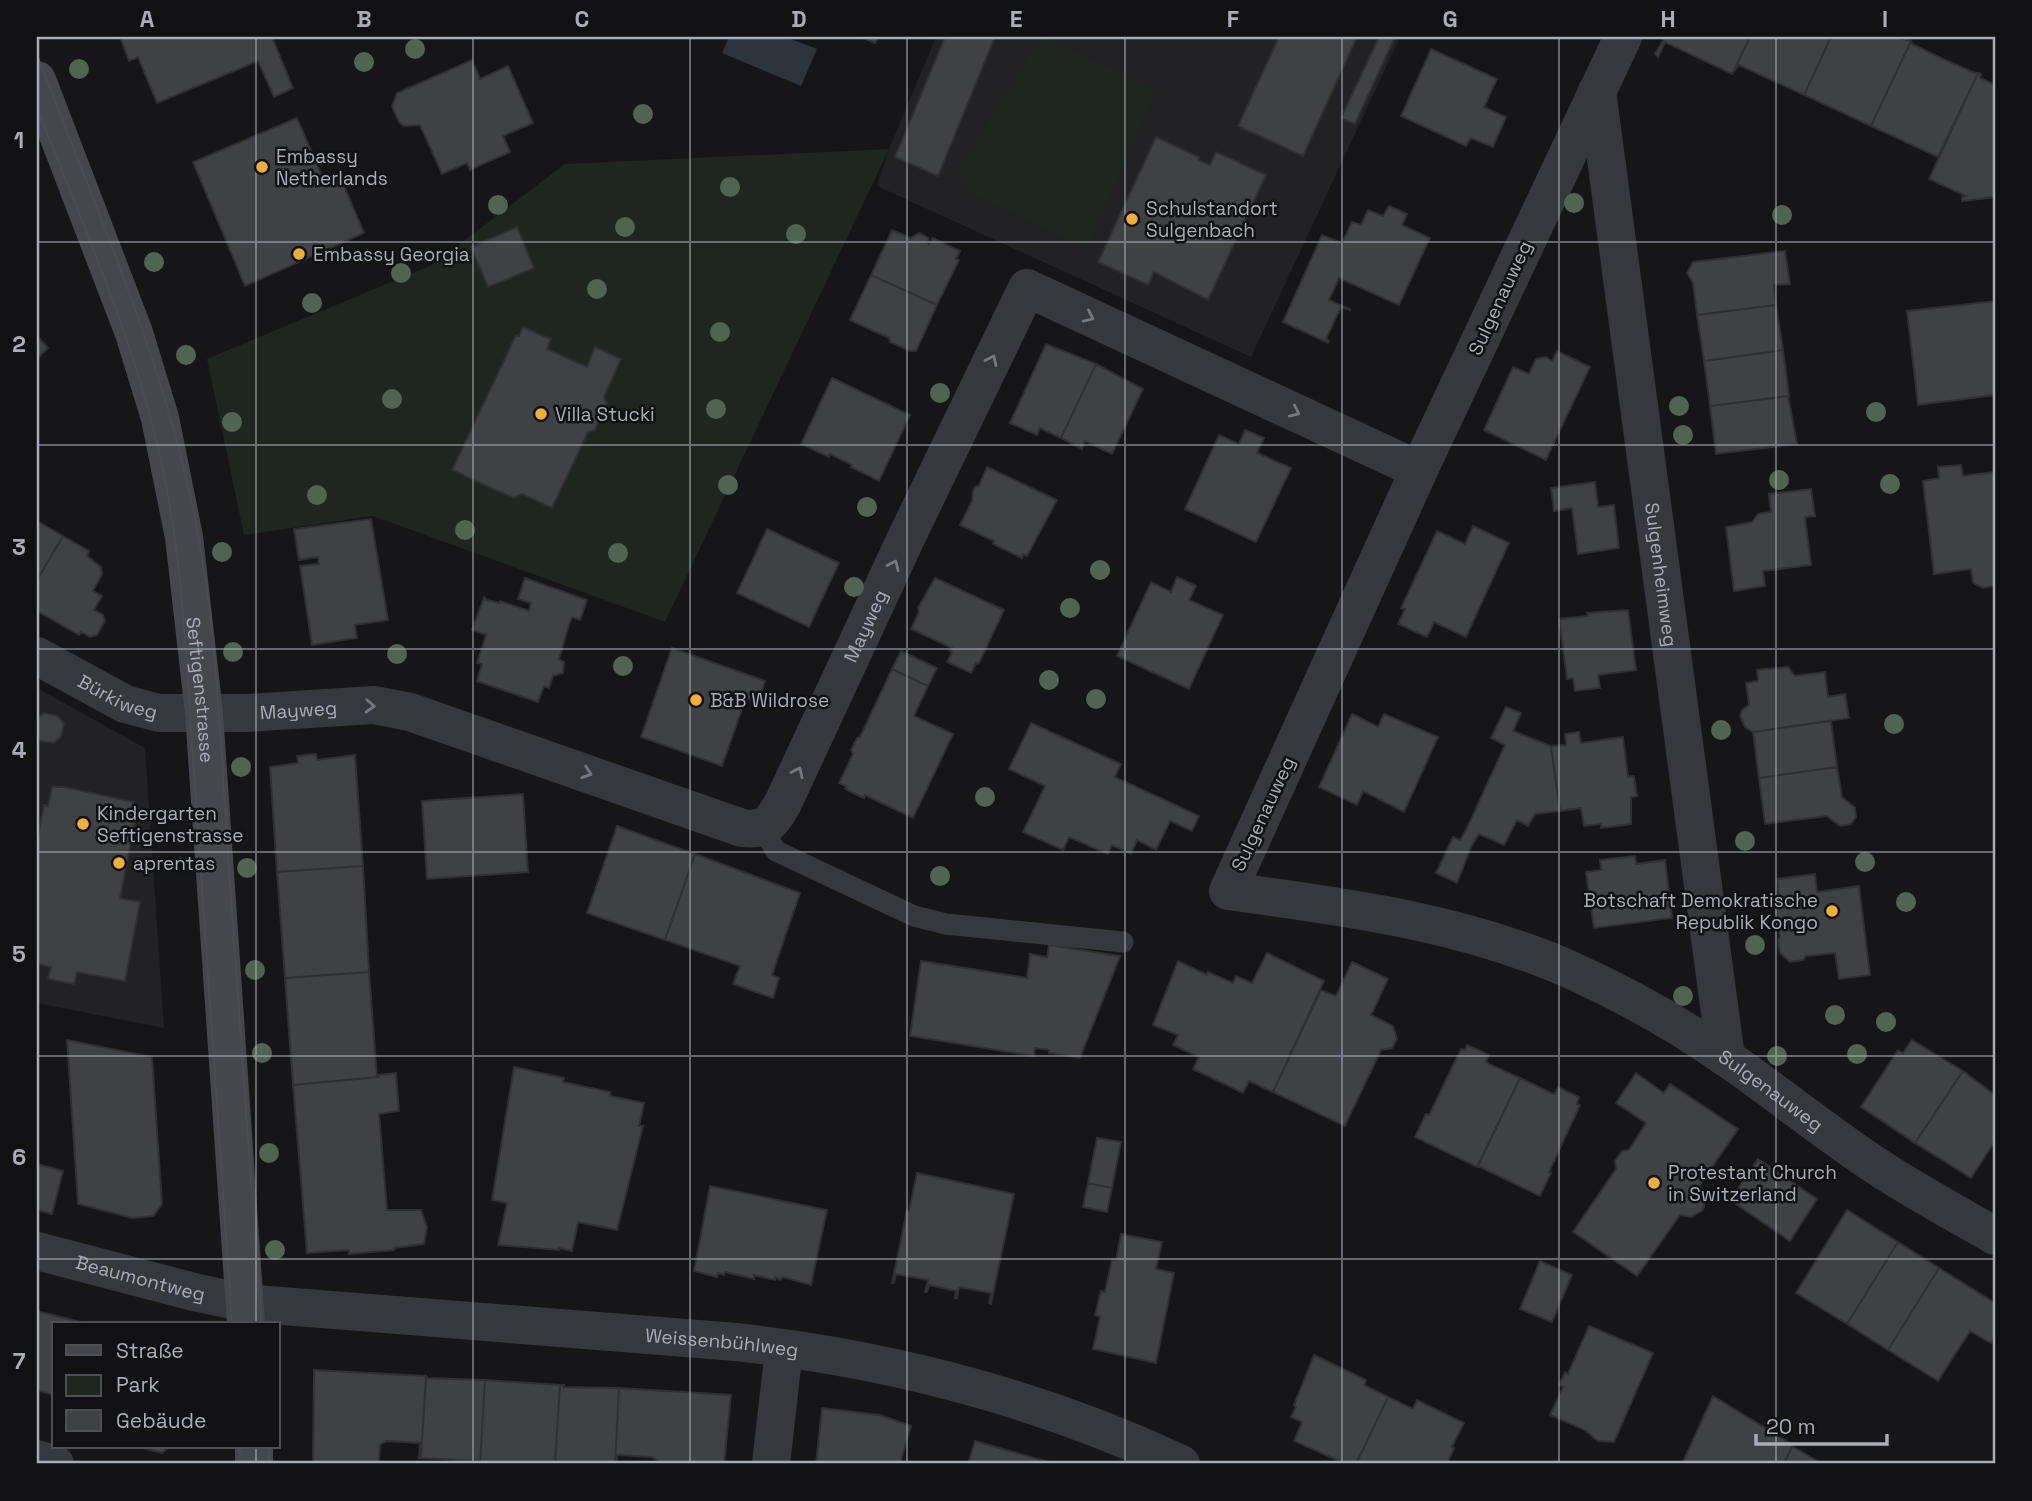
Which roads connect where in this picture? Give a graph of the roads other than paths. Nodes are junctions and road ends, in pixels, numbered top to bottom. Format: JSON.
{"nodes":[{"id":1,"x":1623,"y":37,"type":"edge"},
{"id":2,"x":37,"y":80,"type":"edge"},
{"id":3,"x":1597,"y":91,"type":"junction"},
{"id":4,"x":1419,"y":470,"type":"junction"},
{"id":5,"x":37,"y":656,"type":"edge"},
{"id":6,"x":204,"y":713,"type":"junction"},
{"id":7,"x":762,"y":828,"type":"junction"},
{"id":8,"x":1123,"y":942,"type":"dead end"},
{"id":9,"x":1726,"y":1058,"type":"junction"},
{"id":10,"x":1995,"y":1236,"type":"edge"},
{"id":11,"x":37,"y":1251,"type":"edge"},
{"id":12,"x":246,"y":1314,"type":"edge"},
{"id":13,"x":784,"y":1349,"type":"junction"},
{"id":14,"x":37,"y":1460,"type":"edge"},
{"id":15,"x":55,"y":1464,"type":"edge"},
{"id":16,"x":771,"y":1464,"type":"edge"},
{"id":17,"x":1181,"y":1464,"type":"edge"}],
"edges":[{"from":1,"to":3,"type":"street","name":"Sulgenauweg"},
{"from":2,"to":6,"type":"main road","name":"Seftigenstrasse"},
{"from":3,"to":4,"type":"street","name":"Sulgenauweg"},
{"from":3,"to":9,"type":"street","name":"Sulgenheimweg"},
{"from":7,"to":4,"type":"street","name":"Mayweg","one_way":true},
{"from":4,"to":9,"type":"street","name":"Sulgenauweg"},
{"from":5,"to":6,"type":"street","name":"Bürkiweg"},
{"from":6,"to":7,"type":"street","name":"Mayweg","one_way":true},
{"from":6,"to":12,"type":"main road","name":"Seftigenstrasse"},
{"from":7,"to":8,"type":"lane"},
{"from":9,"to":10,"type":"street","name":"Sulgenauweg"},
{"from":11,"to":12,"type":"street","name":"Beaumontweg"},
{"from":12,"to":13,"type":"street","name":"Weissenbühlweg"},
{"from":13,"to":16,"type":"street"},
{"from":13,"to":17,"type":"street","name":"Weissenbühlweg"},
{"from":14,"to":15,"type":"street"}]}
